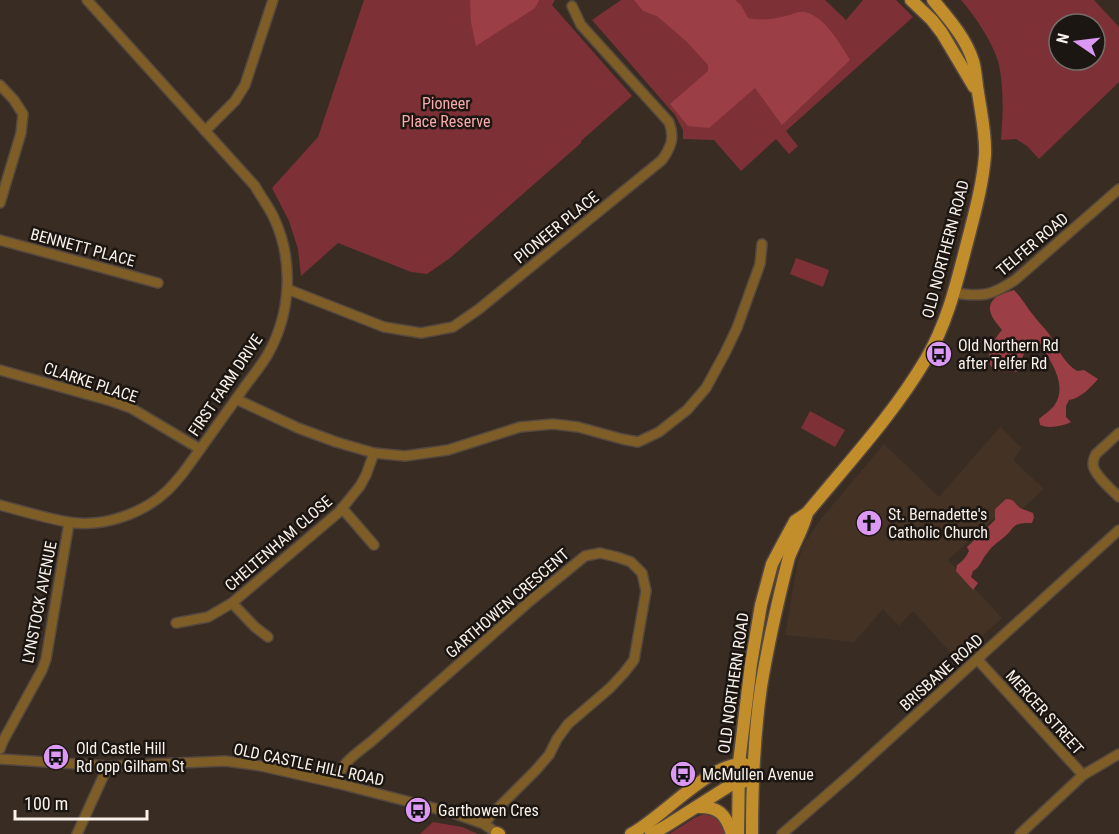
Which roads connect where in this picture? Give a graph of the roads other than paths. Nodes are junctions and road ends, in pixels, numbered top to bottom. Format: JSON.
{"nodes":[{"id":1,"x":87,"y":0,"type":"edge"},
{"id":2,"x":273,"y":0,"type":"edge"},
{"id":3,"x":911,"y":0,"type":"edge"},
{"id":4,"x":933,"y":0,"type":"edge"},
{"id":5,"x":572,"y":6,"type":"dead end"},
{"id":6,"x":0,"y":85,"type":"edge"},
{"id":7,"x":978,"y":93,"type":"junction"},
{"id":8,"x":205,"y":131,"type":"junction"},
{"id":9,"x":1119,"y":189,"type":"edge"},
{"id":10,"x":0,"y":203,"type":"edge"},
{"id":11,"x":0,"y":240,"type":"edge"},
{"id":12,"x":762,"y":244,"type":"dead end"},
{"id":13,"x":158,"y":283,"type":"dead end"},
{"id":14,"x":287,"y":289,"type":"junction"},
{"id":15,"x":954,"y":293,"type":"junction"},
{"id":16,"x":0,"y":370,"type":"edge"},
{"id":17,"x":236,"y":399,"type":"junction"},
{"id":18,"x":1119,"y":432,"type":"edge"},
{"id":19,"x":200,"y":449,"type":"junction"},
{"id":20,"x":374,"y":453,"type":"junction"},
{"id":21,"x":1119,"y":497,"type":"edge"},
{"id":22,"x":0,"y":505,"type":"edge"},
{"id":23,"x":342,"y":508,"type":"junction"},
{"id":24,"x":807,"y":513,"type":"junction"},
{"id":25,"x":69,"y":523,"type":"junction"},
{"id":26,"x":1119,"y":530,"type":"edge"},
{"id":27,"x":374,"y":545,"type":"dead end"},
{"id":28,"x":232,"y":603,"type":"junction"},
{"id":29,"x":176,"y":623,"type":"dead end"},
{"id":30,"x":268,"y":637,"type":"dead end"},
{"id":31,"x":977,"y":659,"type":"junction"},
{"id":32,"x":0,"y":749,"type":"edge"},
{"id":33,"x":1119,"y":754,"type":"edge"},
{"id":34,"x":0,"y":759,"type":"edge"},
{"id":35,"x":739,"y":763,"type":"junction"},
{"id":36,"x":754,"y":764,"type":"junction"},
{"id":37,"x":108,"y":766,"type":"junction"},
{"id":38,"x":1083,"y":775,"type":"junction"},
{"id":39,"x":738,"y":782,"type":"junction"},
{"id":40,"x":336,"y":783,"type":"junction"},
{"id":41,"x":753,"y":783,"type":"junction"},
{"id":42,"x":697,"y":807,"type":"junction"},
{"id":43,"x":484,"y":824,"type":"junction"},
{"id":44,"x":77,"y":834,"type":"edge"},
{"id":45,"x":498,"y":834,"type":"edge"},
{"id":46,"x":631,"y":834,"type":"edge"},
{"id":47,"x":651,"y":834,"type":"edge"},
{"id":48,"x":732,"y":834,"type":"edge"},
{"id":49,"x":738,"y":834,"type":"edge"},
{"id":50,"x":752,"y":834,"type":"edge"},
{"id":51,"x":782,"y":834,"type":"edge"},
{"id":52,"x":1020,"y":834,"type":"edge"}],
"edges":[{"from":1,"to":8,"type":"street","name":"FIRST FARM DRIVE"},
{"from":2,"to":8,"type":"street"},
{"from":3,"to":7,"type":"main road","name":"OLD NORTHERN ROAD"},
{"from":4,"to":7,"type":"main road","name":"OLD NORTHERN ROAD"},
{"from":5,"to":14,"type":"street","name":"PIONEER PLACE"},
{"from":6,"to":10,"type":"street"},
{"from":7,"to":15,"type":"main road","name":"OLD NORTHERN ROAD"},
{"from":8,"to":14,"type":"street","name":"FIRST FARM DRIVE"},
{"from":9,"to":15,"type":"street","name":"TELFER ROAD"},
{"from":11,"to":13,"type":"street","name":"BENNETT PLACE"},
{"from":12,"to":20,"type":"street"},
{"from":14,"to":17,"type":"street","name":"FIRST FARM DRIVE"},
{"from":15,"to":24,"type":"main road","name":"OLD NORTHERN ROAD"},
{"from":16,"to":19,"type":"street","name":"CLARKE PLACE"},
{"from":17,"to":19,"type":"street","name":"FIRST FARM DRIVE"},
{"from":17,"to":20,"type":"street"},
{"from":18,"to":21,"type":"street"},
{"from":19,"to":25,"type":"street","name":"FIRST FARM DRIVE"},
{"from":20,"to":23,"type":"street","name":"CHELTENHAM CLOSE"},
{"from":22,"to":25,"type":"street","name":"FIRST FARM DRIVE"},
{"from":23,"to":27,"type":"street"},
{"from":23,"to":28,"type":"street","name":"CHELTENHAM CLOSE"},
{"from":24,"to":35,"type":"main road","name":"OLD NORTHERN ROAD"},
{"from":24,"to":36,"type":"main road","name":"OLD NORTHERN ROAD"},
{"from":25,"to":32,"type":"street","name":"LYNSTOCK AVENUE"},
{"from":26,"to":31,"type":"street","name":"BRISBANE ROAD"},
{"from":28,"to":29,"type":"street","name":"CHELTENHAM CLOSE"},
{"from":28,"to":30,"type":"street"},
{"from":31,"to":38,"type":"street","name":"MERCER STREET"},
{"from":31,"to":51,"type":"street","name":"BRISBANE ROAD"},
{"from":33,"to":38,"type":"street"},
{"from":34,"to":37,"type":"street","name":"OLD CASTLE HILL ROAD"},
{"from":35,"to":36,"type":"main road"},
{"from":35,"to":39,"type":"main road","name":"OLD NORTHERN ROAD"},
{"from":35,"to":46,"type":"main road"},
{"from":36,"to":41,"type":"main road","name":"OLD NORTHERN ROAD"},
{"from":37,"to":40,"type":"street","name":"OLD CASTLE HILL ROAD"},
{"from":37,"to":44,"type":"street"},
{"from":38,"to":52,"type":"street","name":"MERCER STREET"},
{"from":39,"to":41,"type":"main road"},
{"from":39,"to":42,"type":"main road"},
{"from":39,"to":49,"type":"main road","name":"OLD NORTHERN ROAD"},
{"from":40,"to":43,"type":"street","name":"OLD CASTLE HILL ROAD"},
{"from":40,"to":43,"type":"street","name":"GARTHOWEN CRESCENT"},
{"from":41,"to":50,"type":"main road","name":"OLD NORTHERN ROAD"},
{"from":42,"to":47,"type":"main road"},
{"from":42,"to":48,"type":"main road"},
{"from":43,"to":45,"type":"street","name":"OLD CASTLE HILL ROAD"}]}
